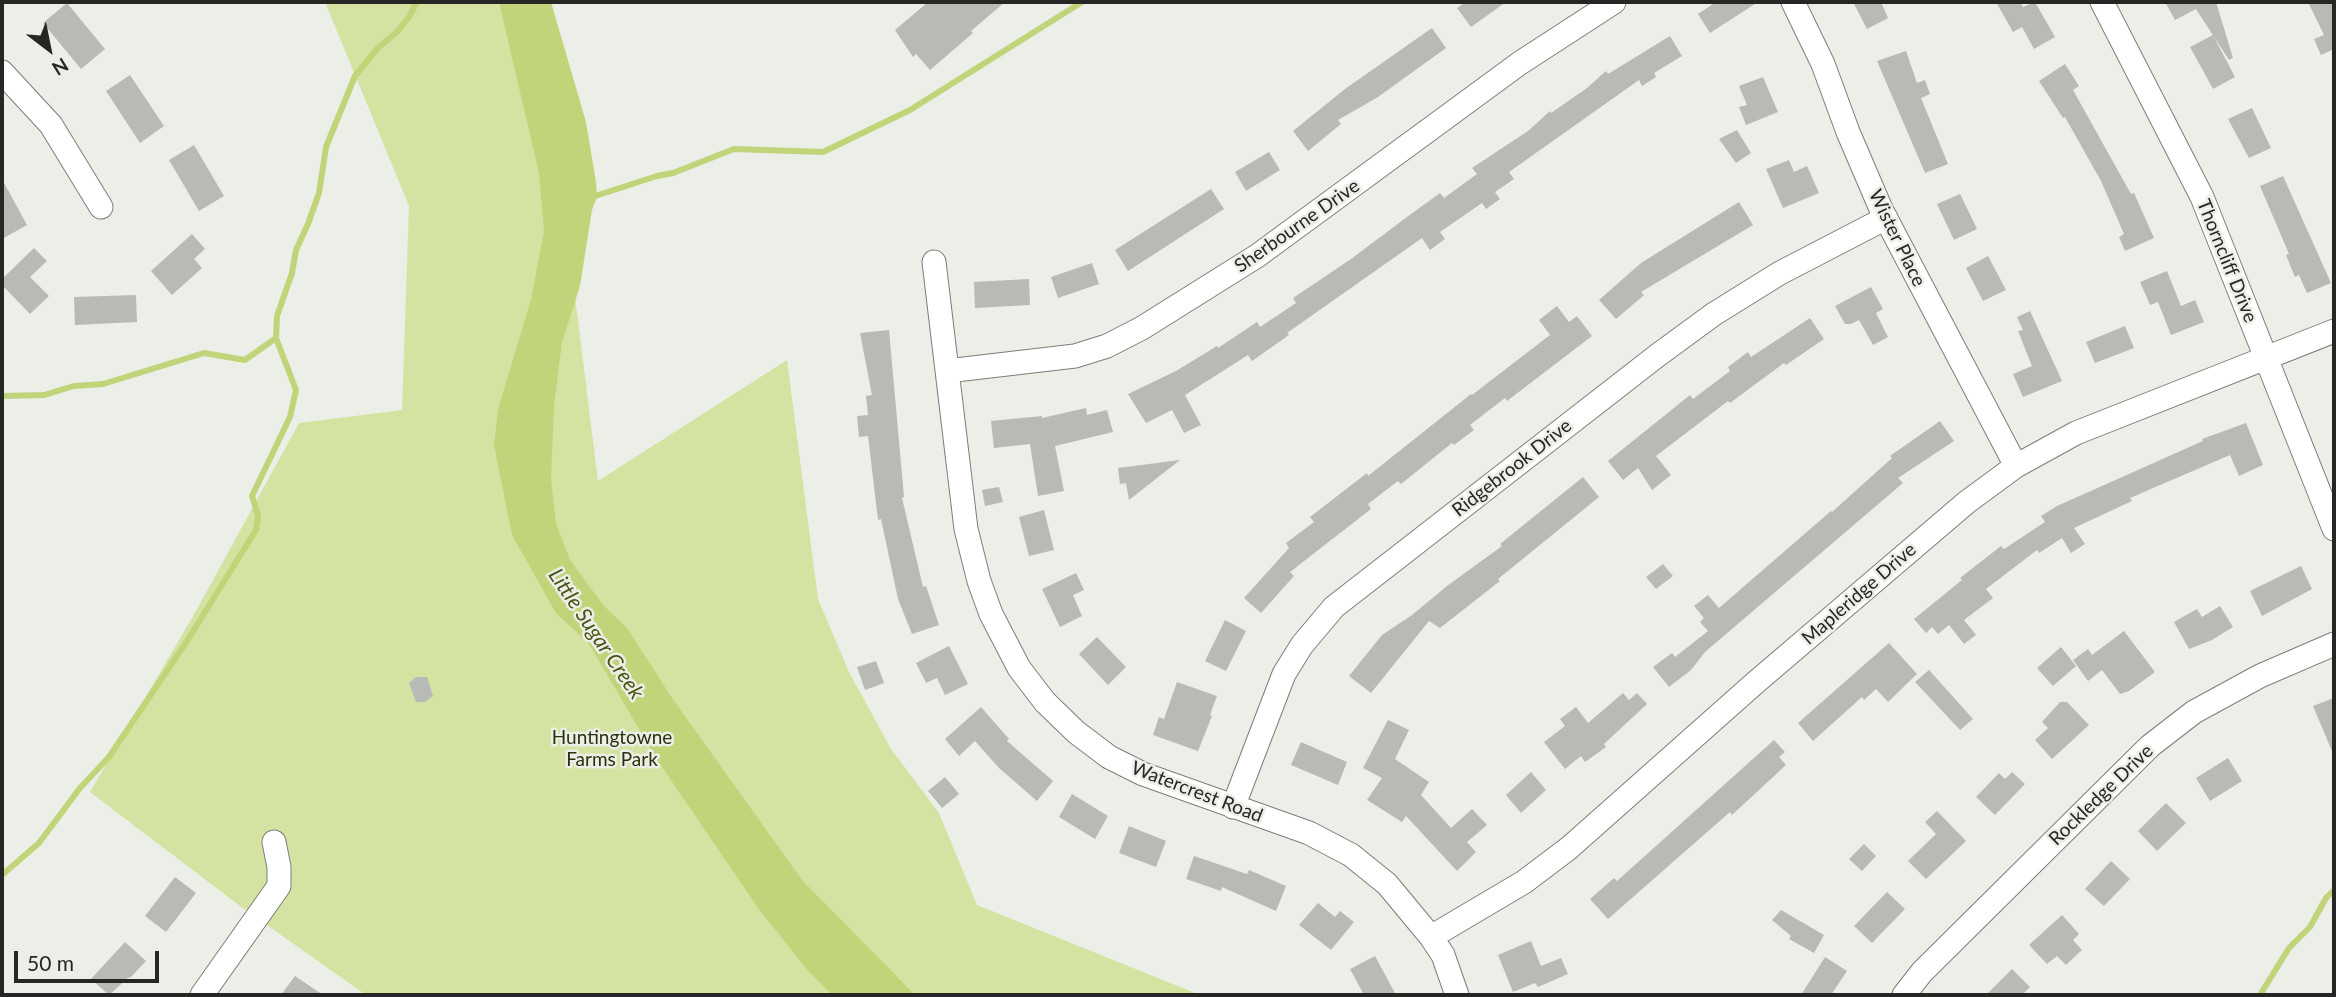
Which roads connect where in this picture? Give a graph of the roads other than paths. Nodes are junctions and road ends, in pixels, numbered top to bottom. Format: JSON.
{"nodes":[{"id":1,"x":1614,"y":2,"type":"edge"},
{"id":2,"x":1793,"y":2,"type":"edge"},
{"id":3,"x":2102,"y":2,"type":"edge"},
{"id":4,"x":2,"y":72,"type":"edge"},
{"id":5,"x":101,"y":207,"type":"dead end"},
{"id":6,"x":1886,"y":218,"type":"junction"},
{"id":7,"x":934,"y":262,"type":"dead end"},
{"id":8,"x":2334,"y":331,"type":"edge"},
{"id":9,"x":2266,"y":357,"type":"junction"},
{"id":10,"x":947,"y":371,"type":"junction"},
{"id":11,"x":2016,"y":467,"type":"junction"},
{"id":12,"x":2334,"y":529,"type":"edge"},
{"id":13,"x":2334,"y":644,"type":"edge"},
{"id":14,"x":1233,"y":807,"type":"junction"},
{"id":15,"x":274,"y":842,"type":"dead end"},
{"id":16,"x":1431,"y":937,"type":"junction"},
{"id":17,"x":202,"y":995,"type":"edge"},
{"id":18,"x":1457,"y":995,"type":"edge"},
{"id":19,"x":1904,"y":995,"type":"edge"}],
"edges":[{"from":1,"to":10,"type":"street","name":"Sherbourne Drive"},
{"from":2,"to":6,"type":"street","name":"Wister Place"},
{"from":3,"to":9,"type":"street","name":"Thorncliff Drive"},
{"from":4,"to":5,"type":"street"},
{"from":6,"to":11,"type":"street","name":"Wister Place"},
{"from":6,"to":14,"type":"street","name":"Ridgebrook Drive"},
{"from":7,"to":10,"type":"street","name":"Watercrest Road"},
{"from":8,"to":9,"type":"street","name":"Mapleridge Drive"},
{"from":9,"to":11,"type":"street","name":"Mapleridge Drive"},
{"from":9,"to":12,"type":"street","name":"Thorncliff Drive"},
{"from":10,"to":14,"type":"street","name":"Watercrest Road"},
{"from":11,"to":16,"type":"street","name":"Mapleridge Drive"},
{"from":13,"to":19,"type":"street","name":"Rockledge Drive"},
{"from":14,"to":16,"type":"street","name":"Watercrest Road"},
{"from":15,"to":17,"type":"street"},
{"from":16,"to":18,"type":"street","name":"Watercrest Road"}]}
